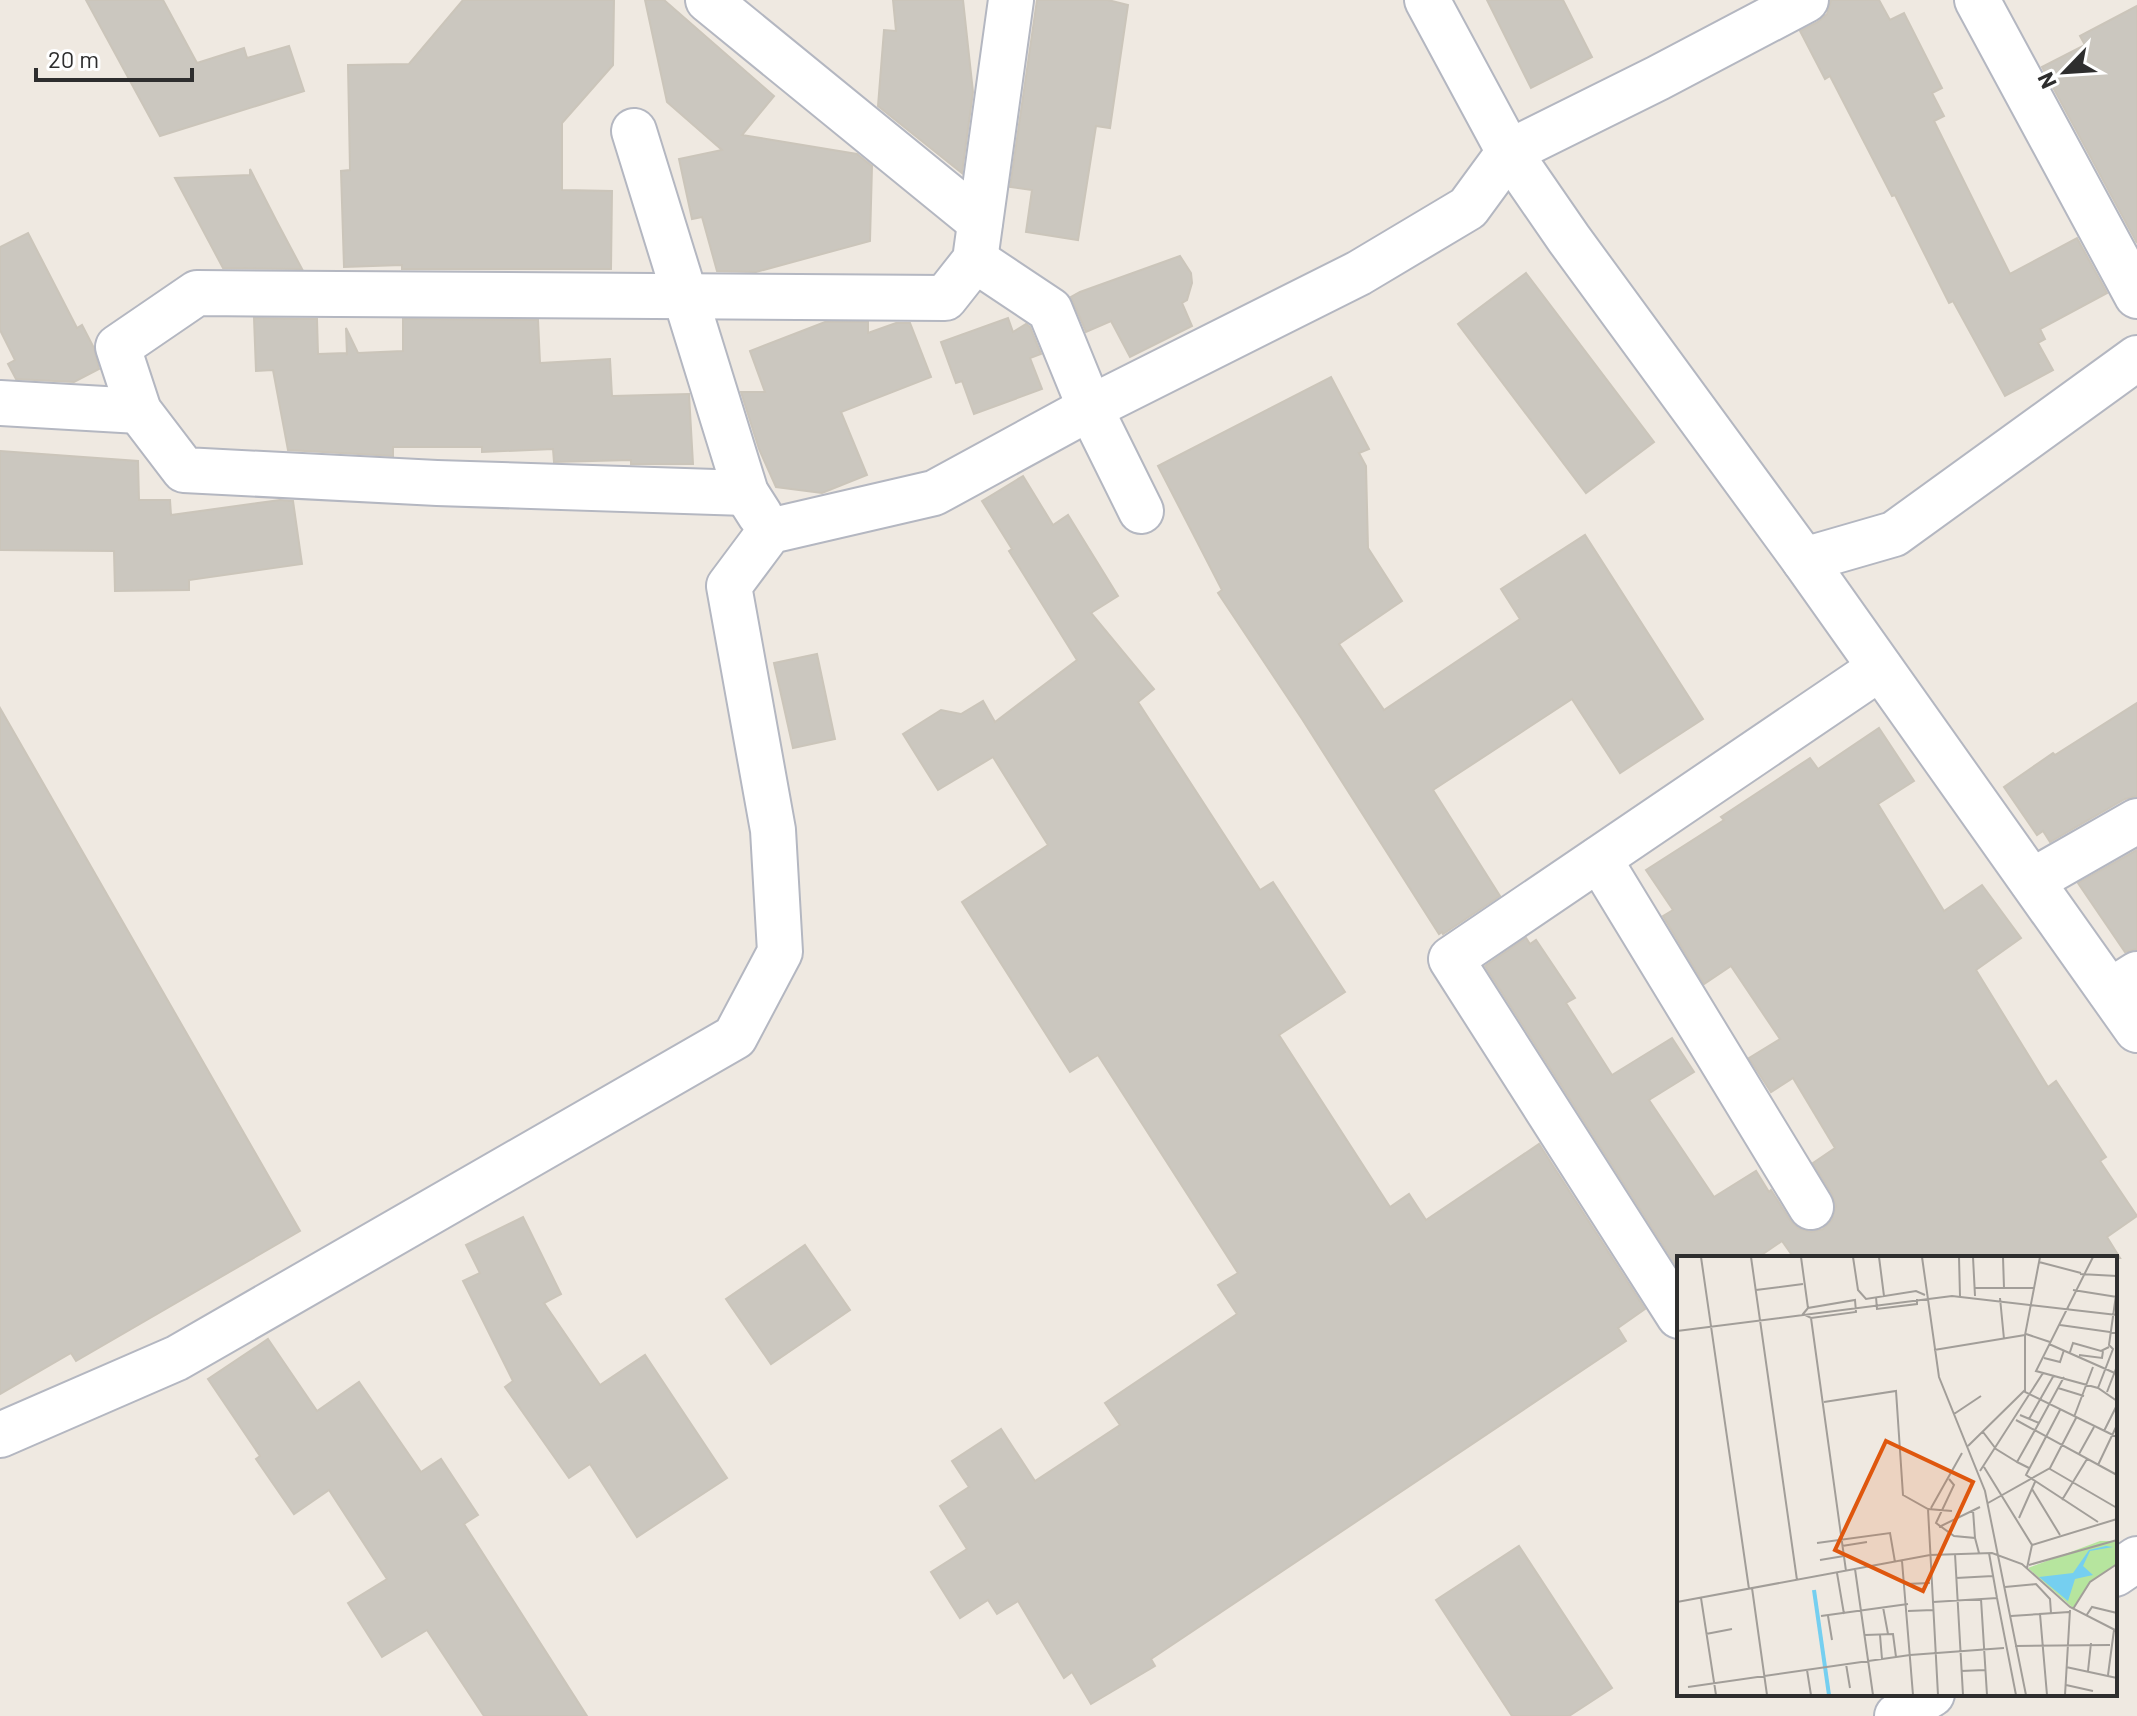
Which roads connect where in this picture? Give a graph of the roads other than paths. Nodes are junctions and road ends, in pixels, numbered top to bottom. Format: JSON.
{"nodes":[{"id":1,"x":708,"y":0,"type":"edge"},
{"id":2,"x":1011,"y":0,"type":"edge"},
{"id":3,"x":1427,"y":0,"type":"edge"},
{"id":4,"x":1806,"y":0,"type":"edge"},
{"id":5,"x":1977,"y":0,"type":"edge"},
{"id":6,"x":634,"y":131,"type":"dead end"},
{"id":7,"x":1509,"y":152,"type":"junction"},
{"id":8,"x":977,"y":241,"type":"junction"},
{"id":9,"x":2137,"y":296,"type":"edge"},
{"id":10,"x":686,"y":298,"type":"junction"},
{"id":11,"x":2137,"y":358,"type":"edge"},
{"id":12,"x":0,"y":403,"type":"edge"},
{"id":13,"x":1090,"y":408,"type":"junction"},
{"id":14,"x":139,"y":411,"type":"junction"},
{"id":15,"x":746,"y":493,"type":"junction"},
{"id":16,"x":1141,"y":511,"type":"dead end"},
{"id":17,"x":770,"y":531,"type":"junction"},
{"id":18,"x":1804,"y":560,"type":"junction"},
{"id":19,"x":1880,"y":668,"type":"junction"},
{"id":20,"x":2137,"y":821,"type":"edge"},
{"id":21,"x":1599,"y":859,"type":"junction"},
{"id":22,"x":2032,"y":881,"type":"junction"},
{"id":23,"x":2123,"y":983,"type":"edge"},
{"id":24,"x":2137,"y":1030,"type":"edge"},
{"id":25,"x":1811,"y":1207,"type":"dead end"},
{"id":26,"x":1677,"y":1313,"type":"edge"},
{"id":27,"x":0,"y":1435,"type":"edge"}],
"edges":[{"from":1,"to":8,"type":"street"},
{"from":2,"to":8,"type":"street"},
{"from":3,"to":7,"type":"street"},
{"from":4,"to":7,"type":"street"},
{"from":5,"to":9,"type":"street"},
{"from":6,"to":10,"type":"street"},
{"from":7,"to":13,"type":"street"},
{"from":7,"to":18,"type":"street"},
{"from":8,"to":10,"type":"street"},
{"from":8,"to":13,"type":"street"},
{"from":10,"to":14,"type":"street"},
{"from":10,"to":15,"type":"street"},
{"from":11,"to":18,"type":"street"},
{"from":12,"to":14,"type":"street"},
{"from":13,"to":16,"type":"street"},
{"from":13,"to":17,"type":"street"},
{"from":14,"to":15,"type":"street"},
{"from":15,"to":17,"type":"street"},
{"from":17,"to":27,"type":"street"},
{"from":18,"to":19,"type":"street"},
{"from":19,"to":21,"type":"street"},
{"from":19,"to":22,"type":"street"},
{"from":20,"to":22,"type":"street"},
{"from":21,"to":25,"type":"street"},
{"from":21,"to":26,"type":"street"},
{"from":22,"to":23,"type":"street"},
{"from":23,"to":24,"type":"street"}]}
